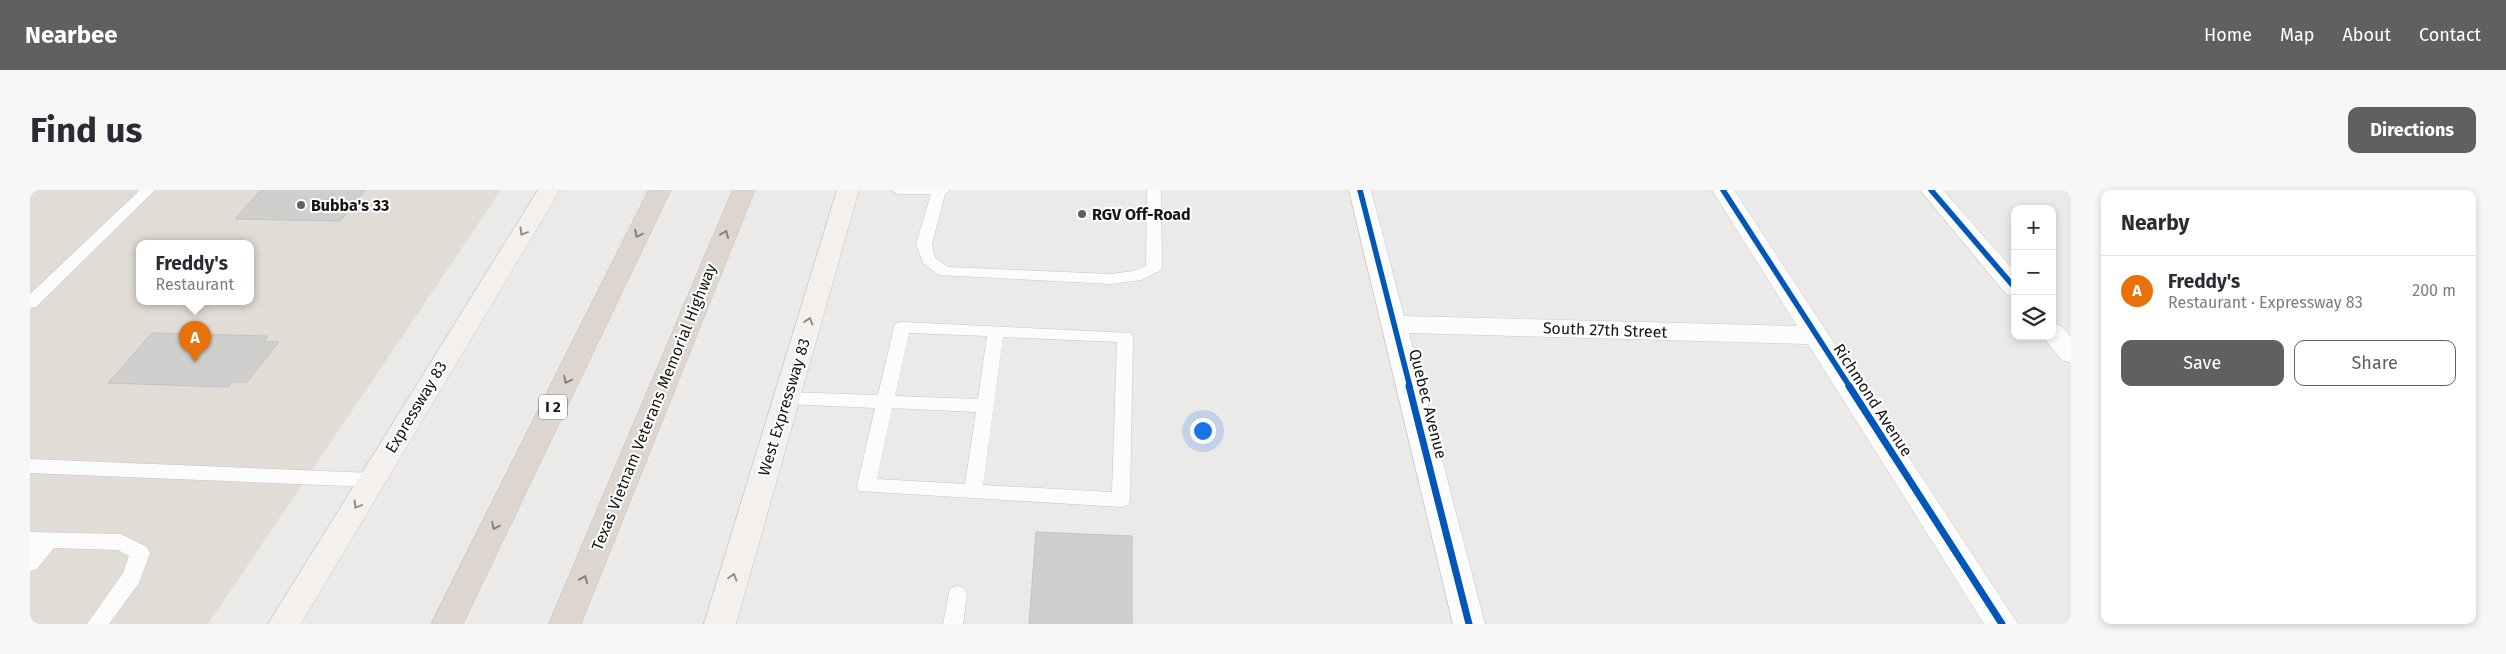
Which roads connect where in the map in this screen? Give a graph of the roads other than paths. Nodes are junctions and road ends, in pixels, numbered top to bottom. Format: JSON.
{"nodes":[{"id":1,"x":148,"y":190,"type":"edge"},
{"id":2,"x":549,"y":190,"type":"edge"},
{"id":3,"x":660,"y":190,"type":"edge"},
{"id":4,"x":744,"y":190,"type":"edge"},
{"id":5,"x":848,"y":190,"type":"edge"},
{"id":6,"x":898,"y":190,"type":"edge"},
{"id":7,"x":940,"y":190,"type":"edge"},
{"id":8,"x":1154,"y":190,"type":"edge"},
{"id":9,"x":1360,"y":190,"type":"edge"},
{"id":10,"x":1722,"y":190,"type":"edge"},
{"id":11,"x":1931,"y":190,"type":"edge"},
{"id":12,"x":2011,"y":283,"type":"edge"},
{"id":13,"x":30,"y":303,"type":"edge"},
{"id":14,"x":1394,"y":324,"type":"junction"},
{"id":15,"x":996,"y":331,"type":"junction"},
{"id":16,"x":1815,"y":335,"type":"junction"},
{"id":17,"x":2056,"y":337,"type":"edge"},
{"id":18,"x":2071,"y":354,"type":"edge"},
{"id":19,"x":786,"y":398,"type":"junction"},
{"id":20,"x":884,"y":402,"type":"junction"},
{"id":21,"x":986,"y":406,"type":"junction"},
{"id":22,"x":30,"y":466,"type":"edge"},
{"id":23,"x":372,"y":480,"type":"junction"},
{"id":24,"x":973,"y":492,"type":"junction"},
{"id":25,"x":39,"y":540,"type":"edge"},
{"id":26,"x":30,"y":563,"type":"edge"},
{"id":27,"x":957,"y":594,"type":"dead end"},
{"id":28,"x":97,"y":624,"type":"edge"},
{"id":29,"x":284,"y":624,"type":"edge"},
{"id":30,"x":447,"y":624,"type":"edge"},
{"id":31,"x":565,"y":624,"type":"edge"},
{"id":32,"x":720,"y":624,"type":"edge"},
{"id":33,"x":953,"y":624,"type":"edge"},
{"id":34,"x":1469,"y":624,"type":"edge"},
{"id":35,"x":2002,"y":624,"type":"edge"}],
"edges":[{"from":1,"to":13,"type":"lane"},
{"from":2,"to":23,"type":"main road","name":"Expressway 83","one_way":true},
{"from":3,"to":30,"type":"highway","number":"I 2","one_way":true},
{"from":31,"to":4,"type":"highway","name":"Texas Vietnam Veterans Memorial Highway","one_way":true},
{"from":19,"to":5,"type":"main road","name":"West Expressway 83","one_way":true},
{"from":6,"to":7,"type":"lane"},
{"from":7,"to":8,"type":"lane"},
{"from":9,"to":14,"type":"street","name":"Quebec Avenue"},
{"from":10,"to":16,"type":"street","name":"Richmond Avenue"},
{"from":11,"to":12,"type":"street"},
{"from":14,"to":16,"type":"street","name":"South 27th Street"},
{"from":14,"to":34,"type":"street","name":"Quebec Avenue"},
{"from":15,"to":20,"type":"lane"},
{"from":15,"to":21,"type":"lane"},
{"from":15,"to":24,"type":"lane"},
{"from":16,"to":35,"type":"street","name":"Richmond Avenue"},
{"from":17,"to":18,"type":"street"},
{"from":19,"to":20,"type":"lane"},
{"from":32,"to":19,"type":"main road","name":"West Expressway 83","one_way":true},
{"from":20,"to":21,"type":"lane"},
{"from":20,"to":24,"type":"lane"},
{"from":21,"to":24,"type":"lane"},
{"from":22,"to":23,"type":"lane"},
{"from":23,"to":29,"type":"main road","name":"Expressway 83","one_way":true},
{"from":25,"to":26,"type":"lane"},
{"from":25,"to":28,"type":"lane"},
{"from":27,"to":33,"type":"lane"}]}
